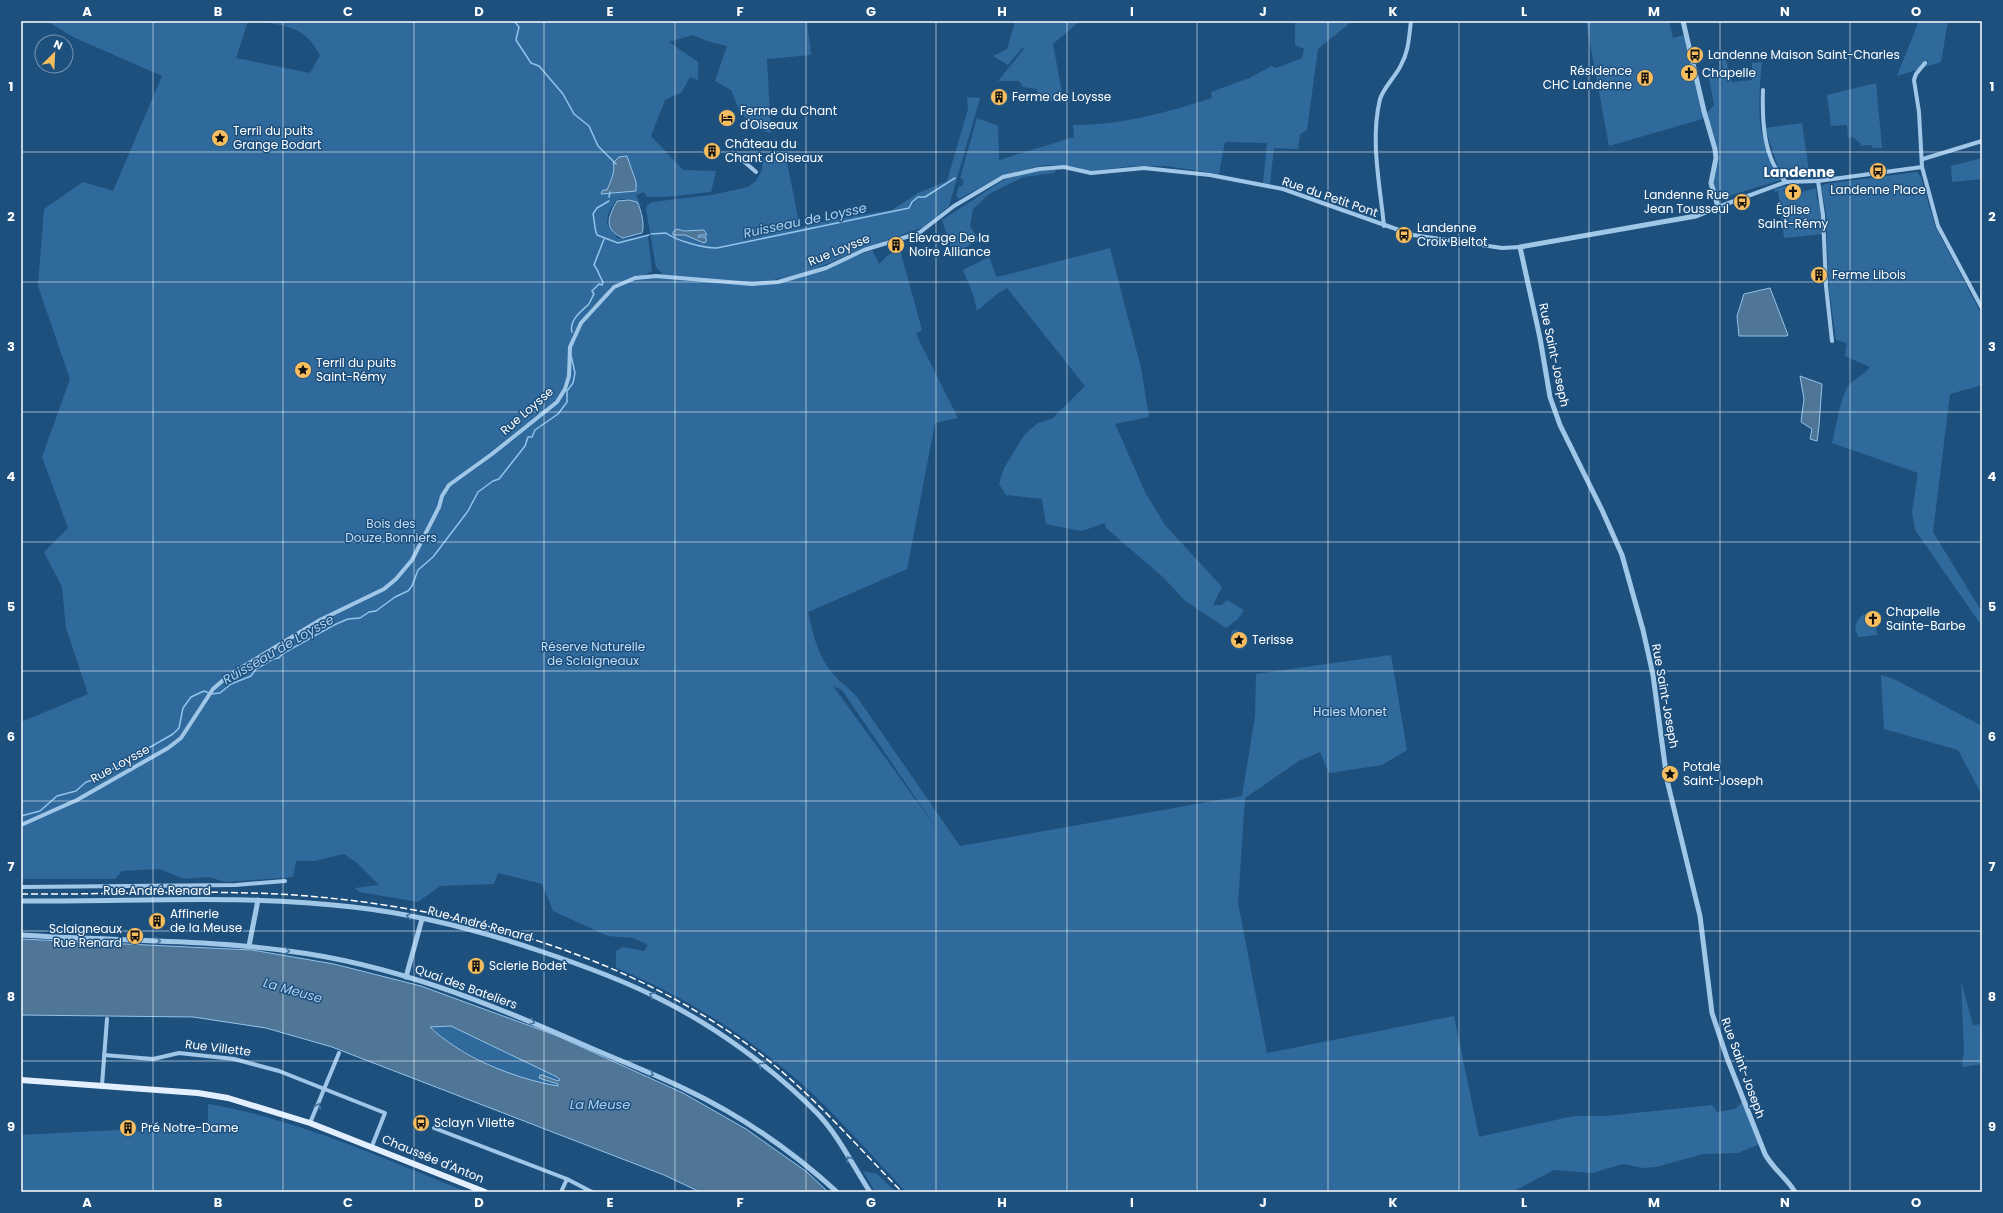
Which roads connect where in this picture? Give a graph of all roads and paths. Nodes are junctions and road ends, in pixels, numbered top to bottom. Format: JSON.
{"nodes":[{"id":1,"x":1411,"y":21,"type":"edge"},
{"id":2,"x":1683,"y":21,"type":"edge"},
{"id":3,"x":1926,"y":63,"type":"dead end"},
{"id":4,"x":1763,"y":90,"type":"dead end"},
{"id":5,"x":1982,"y":141,"type":"edge"},
{"id":6,"x":740,"y":158,"type":"dead end"},
{"id":7,"x":1923,"y":158,"type":"junction"},
{"id":8,"x":1922,"y":167,"type":"junction"},
{"id":9,"x":756,"y":172,"type":"dead end"},
{"id":10,"x":1818,"y":181,"type":"junction"},
{"id":11,"x":1786,"y":182,"type":"junction"},
{"id":12,"x":1718,"y":207,"type":"junction"},
{"id":13,"x":943,"y":214,"type":"joint"},
{"id":14,"x":1384,"y":226,"type":"junction"},
{"id":15,"x":1520,"y":247,"type":"junction"},
{"id":16,"x":1982,"y":308,"type":"edge"},
{"id":17,"x":1832,"y":341,"type":"dead end"},
{"id":18,"x":21,"y":825,"type":"edge"},
{"id":19,"x":285,"y":881,"type":"dead end"},
{"id":20,"x":21,"y":888,"type":"edge"},
{"id":21,"x":258,"y":900,"type":"junction"},
{"id":22,"x":21,"y":901,"type":"edge"},
{"id":23,"x":422,"y":918,"type":"junction"},
{"id":24,"x":21,"y":935,"type":"edge"},
{"id":25,"x":249,"y":946,"type":"junction"},
{"id":26,"x":406,"y":977,"type":"junction"},
{"id":27,"x":107,"y":1019,"type":"dead end"},
{"id":28,"x":339,"y":1053,"type":"dead end"},
{"id":29,"x":104,"y":1055,"type":"junction"},
{"id":30,"x":21,"y":1080,"type":"edge"},
{"id":31,"x":102,"y":1086,"type":"junction"},
{"id":32,"x":325,"y":1089,"type":"junction"},
{"id":33,"x":310,"y":1124,"type":"junction"},
{"id":34,"x":434,"y":1128,"type":"dead end"},
{"id":35,"x":372,"y":1146,"type":"junction"},
{"id":36,"x":567,"y":1179,"type":"junction"},
{"id":37,"x":486,"y":1192,"type":"edge"},
{"id":38,"x":561,"y":1192,"type":"edge"},
{"id":39,"x":592,"y":1192,"type":"edge"},
{"id":40,"x":837,"y":1192,"type":"edge"},
{"id":41,"x":870,"y":1192,"type":"edge"},
{"id":42,"x":1796,"y":1192,"type":"edge"}],
"edges":[{"from":1,"to":14,"type":"street"},
{"from":2,"to":12,"type":"street"},
{"from":3,"to":7,"type":"street"},
{"from":4,"to":11,"type":"street"},
{"from":5,"to":7,"type":"street"},
{"from":6,"to":9,"type":"street"},
{"from":7,"to":8,"type":"street"},
{"from":8,"to":10,"type":"street"},
{"from":8,"to":16,"type":"street"},
{"from":10,"to":11,"type":"street"},
{"from":10,"to":17,"type":"street"},
{"from":11,"to":12,"type":"street"},
{"from":12,"to":15,"type":"street","name":"Rue du Petit Pont"},
{"from":13,"to":14,"type":"street","name":"Rue du Petit Pont"},
{"from":13,"to":18,"type":"street","name":"Rue Loysse"},
{"from":14,"to":15,"type":"street","name":"Rue du Petit Pont"},
{"from":15,"to":42,"type":"street","name":"Rue Saint-Joseph"},
{"from":19,"to":20,"type":"street"},
{"from":21,"to":22,"type":"street","name":"Rue André Renard"},
{"from":23,"to":21,"type":"street","name":"Rue André Renard","one_way":true},
{"from":21,"to":25,"type":"street"},
{"from":23,"to":26,"type":"street"},
{"from":41,"to":23,"type":"street","name":"Rue André Renard","one_way":true},
{"from":24,"to":25,"type":"street","name":"Quai des Bateliers","one_way":true},
{"from":25,"to":26,"type":"street","name":"Quai des Bateliers","one_way":true},
{"from":26,"to":40,"type":"street","name":"Quai des Bateliers","one_way":true},
{"from":27,"to":29,"type":"street"},
{"from":28,"to":32,"type":"street"},
{"from":29,"to":31,"type":"street"},
{"from":29,"to":32,"type":"street","name":"Rue Villette"},
{"from":30,"to":31,"type":"main road"},
{"from":31,"to":33,"type":"main road"},
{"from":33,"to":32,"type":"street","one_way":true},
{"from":32,"to":35,"type":"street","name":"Rue Villette"},
{"from":33,"to":35,"type":"main road"},
{"from":34,"to":36,"type":"street"},
{"from":35,"to":37,"type":"main road","name":"Chaussée d'Anton"},
{"from":36,"to":38,"type":"street"},
{"from":36,"to":39,"type":"street"}]}
